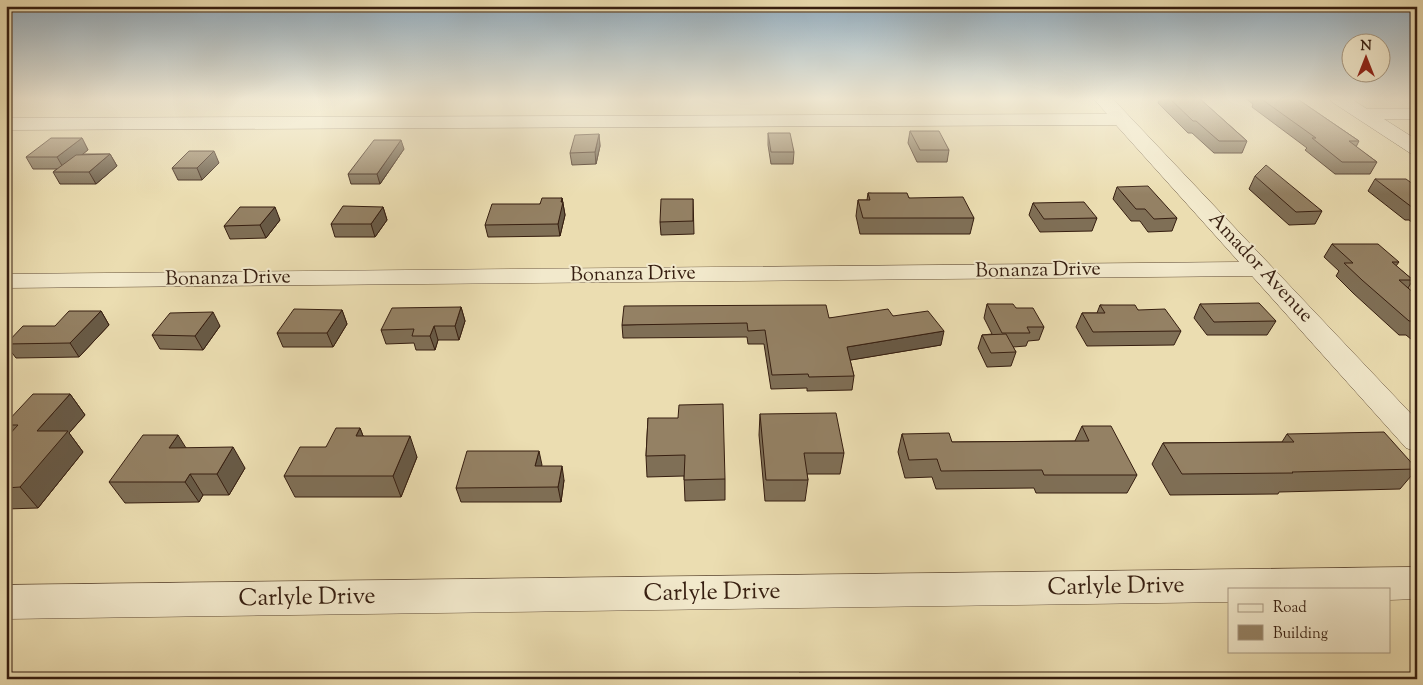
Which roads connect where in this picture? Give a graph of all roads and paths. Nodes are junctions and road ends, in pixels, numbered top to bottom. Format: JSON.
{"nodes":[{"id":1,"x":1132,"y":130,"type":"edge"},
{"id":2,"x":1387,"y":130,"type":"edge"},
{"id":3,"x":1417,"y":149,"type":"edge"},
{"id":4,"x":1260,"y":269,"type":"junction"},
{"id":5,"x":6,"y":281,"type":"edge"},
{"id":6,"x":1417,"y":440,"type":"edge"},
{"id":7,"x":1417,"y":583,"type":"edge"},
{"id":8,"x":6,"y":602,"type":"edge"}],
"edges":[{"from":1,"to":4,"type":"street","name":"Amador Avenue"},
{"from":2,"to":3,"type":"street"},
{"from":4,"to":5,"type":"street","name":"Bonanza Drive"},
{"from":4,"to":6,"type":"street","name":"Amador Avenue"},
{"from":7,"to":8,"type":"street","name":"Carlyle Drive"}]}
